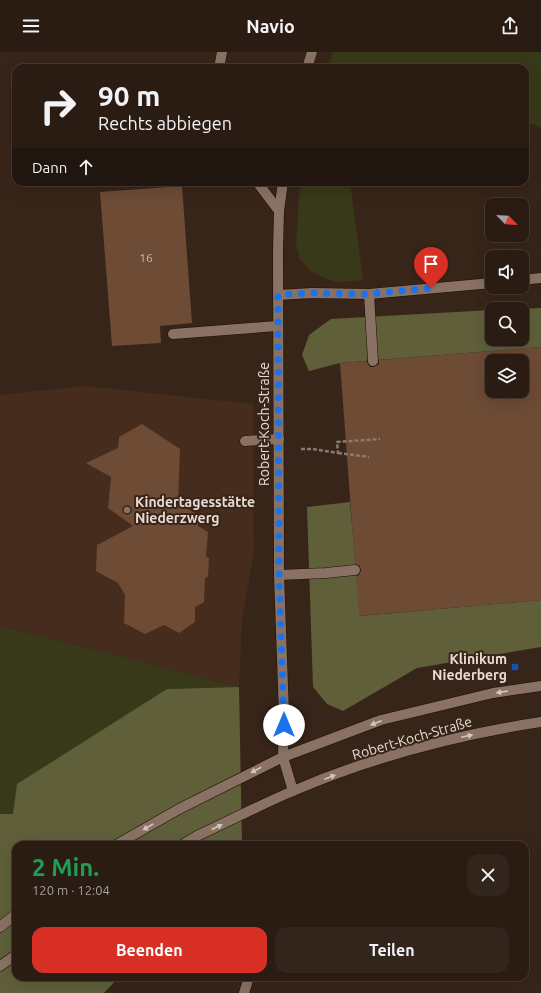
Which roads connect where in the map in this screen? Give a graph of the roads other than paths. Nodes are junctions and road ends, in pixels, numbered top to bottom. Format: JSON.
{"nodes":[{"id":1,"x":222,"y":52,"type":"edge"},
{"id":2,"x":312,"y":52,"type":"edge"},
{"id":3,"x":220,"y":64,"type":"edge"},
{"id":4,"x":309,"y":64,"type":"edge"},
{"id":5,"x":260,"y":186,"type":"edge"},
{"id":6,"x":282,"y":186,"type":"edge"},
{"id":7,"x":279,"y":211,"type":"junction"},
{"id":8,"x":541,"y":278,"type":"edge"},
{"id":9,"x":529,"y":279,"type":"edge"},
{"id":10,"x":485,"y":284,"type":"edge"},
{"id":11,"x":370,"y":294,"type":"junction"},
{"id":12,"x":278,"y":295,"type":"junction"},
{"id":13,"x":277,"y":326,"type":"junction"},
{"id":14,"x":173,"y":334,"type":"dead end"},
{"id":15,"x":373,"y":361,"type":"dead end"},
{"id":16,"x":279,"y":438,"type":"junction"},
{"id":17,"x":245,"y":441,"type":"dead end"},
{"id":18,"x":355,"y":570,"type":"dead end"},
{"id":19,"x":279,"y":575,"type":"junction"},
{"id":20,"x":541,"y":686,"type":"edge"},
{"id":21,"x":541,"y":722,"type":"edge"},
{"id":22,"x":283,"y":757,"type":"junction"},
{"id":23,"x":293,"y":791,"type":"junction"},
{"id":24,"x":123,"y":841,"type":"edge"},
{"id":25,"x":189,"y":841,"type":"edge"},
{"id":26,"x":12,"y":917,"type":"edge"},
{"id":27,"x":0,"y":927,"type":"edge"},
{"id":28,"x":12,"y":958,"type":"edge"},
{"id":29,"x":0,"y":966,"type":"edge"},
{"id":30,"x":248,"y":981,"type":"edge"},
{"id":31,"x":244,"y":993,"type":"edge"}],
"edges":[{"from":1,"to":3,"type":"street"},
{"from":2,"to":4,"type":"street"},
{"from":5,"to":7,"type":"street"},
{"from":6,"to":7,"type":"street","name":"Robert-Koch-Straße"},
{"from":7,"to":12,"type":"street","name":"Robert-Koch-Straße"},
{"from":8,"to":9,"type":"street"},
{"from":10,"to":11,"type":"street"},
{"from":11,"to":12,"type":"street"},
{"from":11,"to":15,"type":"street"},
{"from":12,"to":13,"type":"street","name":"Robert-Koch-Straße"},
{"from":13,"to":14,"type":"street"},
{"from":13,"to":16,"type":"street","name":"Robert-Koch-Straße"},
{"from":16,"to":17,"type":"street"},
{"from":16,"to":19,"type":"street","name":"Robert-Koch-Straße"},
{"from":18,"to":19,"type":"street"},
{"from":19,"to":22,"type":"street","name":"Robert-Koch-Straße"},
{"from":20,"to":22,"type":"street","name":"Robert-Koch-Straße","one_way":true},
{"from":23,"to":21,"type":"street","name":"Robert-Koch-Straße","one_way":true},
{"from":22,"to":23,"type":"street","name":"Robert-Koch-Straße"},
{"from":22,"to":24,"type":"street","name":"Robert-Koch-Straße","one_way":true},
{"from":25,"to":23,"type":"street","name":"Robert-Koch-Straße","one_way":true},
{"from":26,"to":27,"type":"street"},
{"from":28,"to":29,"type":"street"},
{"from":30,"to":31,"type":"street"}]}
